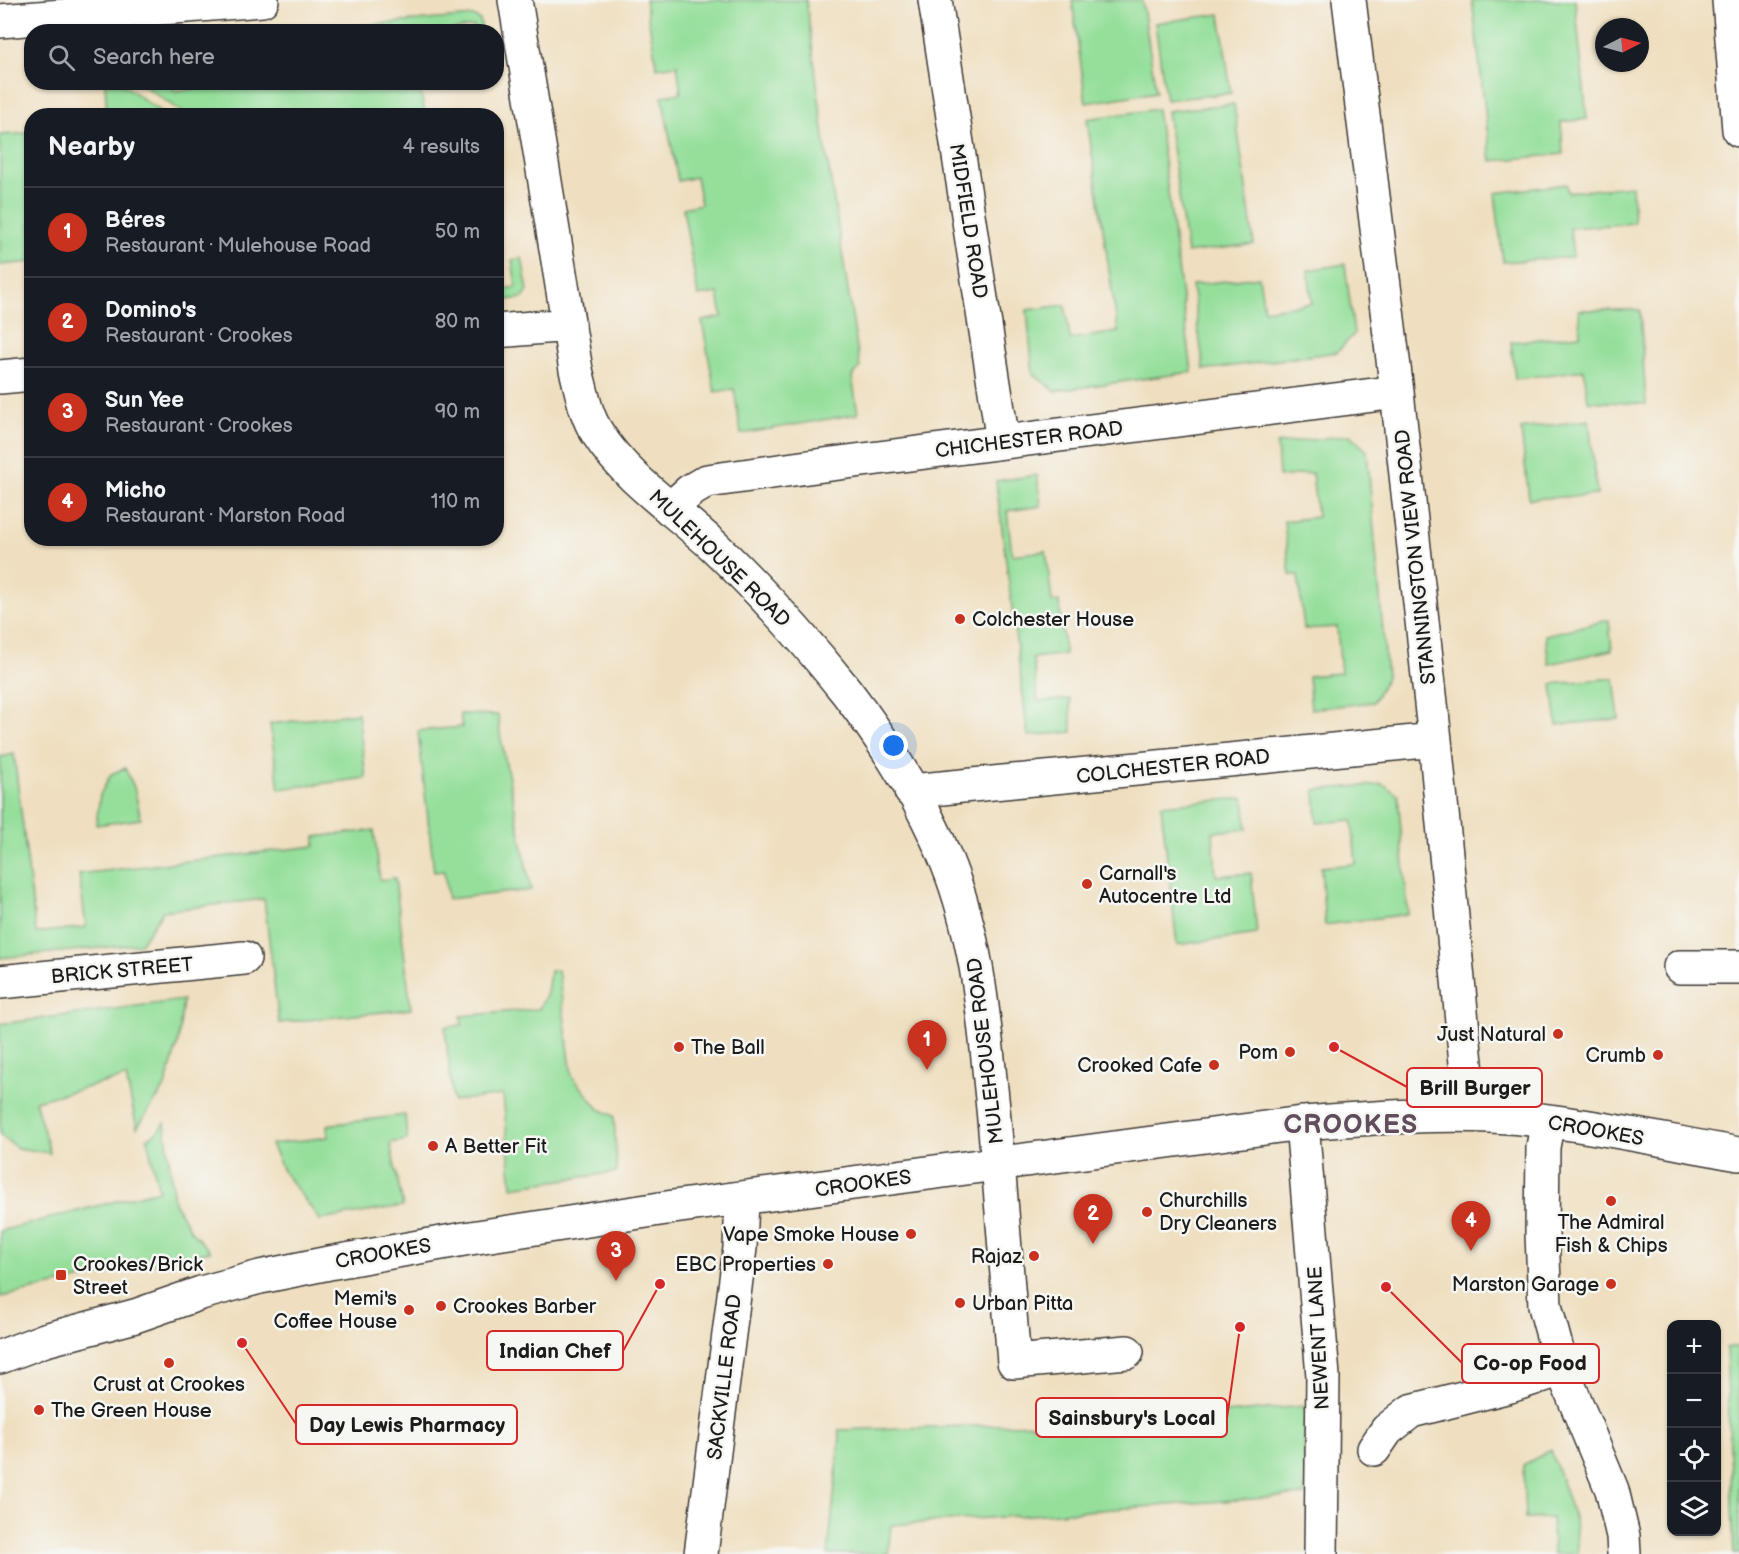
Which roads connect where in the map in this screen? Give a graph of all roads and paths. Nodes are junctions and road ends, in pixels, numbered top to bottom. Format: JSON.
{"nodes":[{"id":1,"x":261,"y":0,"type":"edge"},
{"id":2,"x":515,"y":0,"type":"edge"},
{"id":3,"x":935,"y":0,"type":"edge"},
{"id":4,"x":1349,"y":0,"type":"edge"},
{"id":5,"x":1730,"y":0,"type":"edge"},
{"id":6,"x":0,"y":21,"type":"edge"},
{"id":7,"x":1739,"y":130,"type":"edge"},
{"id":8,"x":568,"y":325,"type":"junction"},
{"id":9,"x":504,"y":330,"type":"edge"},
{"id":10,"x":24,"y":375,"type":"edge"},
{"id":11,"x":0,"y":377,"type":"edge"},
{"id":12,"x":1397,"y":392,"type":"junction"},
{"id":13,"x":1003,"y":442,"type":"junction"},
{"id":14,"x":670,"y":509,"type":"junction"},
{"id":15,"x":1435,"y":740,"type":"junction"},
{"id":16,"x":911,"y":791,"type":"junction"},
{"id":17,"x":244,"y":958,"type":"dead end"},
{"id":18,"x":1739,"y":967,"type":"edge"},
{"id":19,"x":1680,"y":968,"type":"dead end"},
{"id":20,"x":0,"y":982,"type":"edge"},
{"id":21,"x":1471,"y":1115,"type":"junction"},
{"id":22,"x":1548,"y":1121,"type":"junction"},
{"id":23,"x":1302,"y":1123,"type":"junction"},
{"id":24,"x":1739,"y":1154,"type":"edge"},
{"id":25,"x":998,"y":1165,"type":"junction"},
{"id":26,"x":742,"y":1199,"type":"junction"},
{"id":27,"x":1127,"y":1352,"type":"dead end"},
{"id":28,"x":0,"y":1357,"type":"edge"},
{"id":29,"x":1562,"y":1369,"type":"junction"},
{"id":30,"x":1374,"y":1449,"type":"dead end"},
{"id":31,"x":701,"y":1554,"type":"edge"},
{"id":32,"x":1321,"y":1554,"type":"edge"},
{"id":33,"x":1624,"y":1554,"type":"edge"}],
"edges":[{"from":1,"to":6,"type":"street"},
{"from":2,"to":8,"type":"street","name":"MULEHOUSE ROAD"},
{"from":3,"to":13,"type":"street","name":"MIDFIELD ROAD"},
{"from":4,"to":12,"type":"street","name":"STANNINGTON VIEW ROAD"},
{"from":5,"to":7,"type":"street"},
{"from":8,"to":9,"type":"street"},
{"from":8,"to":14,"type":"street","name":"MULEHOUSE ROAD"},
{"from":10,"to":11,"type":"street"},
{"from":12,"to":13,"type":"street","name":"CHICHESTER ROAD"},
{"from":12,"to":15,"type":"street","name":"STANNINGTON VIEW ROAD"},
{"from":13,"to":14,"type":"street","name":"CHICHESTER ROAD"},
{"from":14,"to":16,"type":"street","name":"MULEHOUSE ROAD"},
{"from":15,"to":16,"type":"street","name":"COLCHESTER ROAD"},
{"from":15,"to":21,"type":"street","name":"STANNINGTON VIEW ROAD"},
{"from":16,"to":25,"type":"street","name":"MULEHOUSE ROAD"},
{"from":17,"to":20,"type":"street","name":"BRICK STREET"},
{"from":18,"to":19,"type":"street"},
{"from":21,"to":22,"type":"street","name":"CROOKES"},
{"from":21,"to":23,"type":"street","name":"CROOKES"},
{"from":22,"to":24,"type":"street","name":"CROOKES"},
{"from":22,"to":29,"type":"street"},
{"from":23,"to":25,"type":"street","name":"CROOKES"},
{"from":23,"to":32,"type":"street","name":"NEWENT LANE"},
{"from":25,"to":26,"type":"street","name":"CROOKES"},
{"from":25,"to":27,"type":"street","name":"MULEHOUSE ROAD"},
{"from":26,"to":28,"type":"street","name":"CROOKES"},
{"from":26,"to":31,"type":"street","name":"SACKVILLE ROAD"},
{"from":29,"to":30,"type":"street"},
{"from":29,"to":33,"type":"street"}]}
